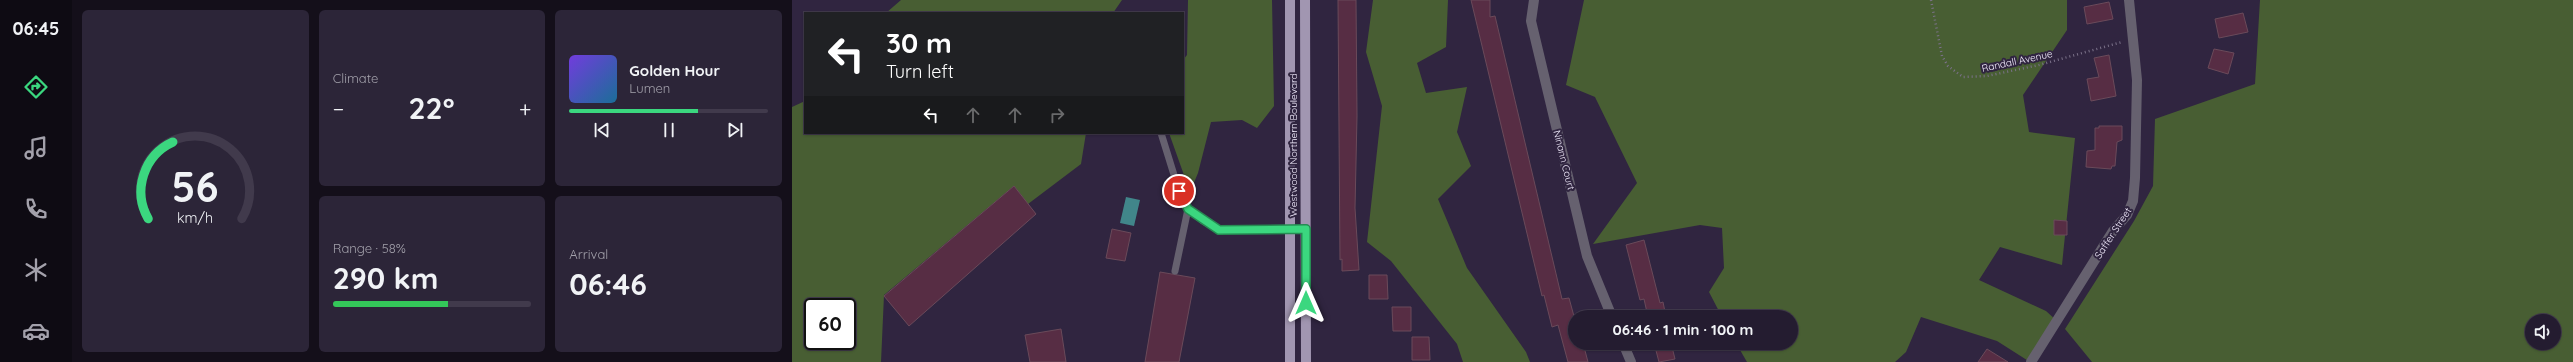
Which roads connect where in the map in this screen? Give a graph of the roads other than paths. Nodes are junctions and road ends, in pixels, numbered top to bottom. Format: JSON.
{"nodes":[{"id":1,"x":1290,"y":0,"type":"edge"},
{"id":2,"x":1305,"y":0,"type":"edge"},
{"id":3,"x":1534,"y":0,"type":"edge"},
{"id":4,"x":2129,"y":0,"type":"edge"},
{"id":5,"x":1161,"y":134,"type":"edge"},
{"id":6,"x":1188,"y":209,"type":"junction"},
{"id":7,"x":1306,"y":229,"type":"junction"},
{"id":8,"x":1290,"y":230,"type":"junction"},
{"id":9,"x":1176,"y":271,"type":"dead end"},
{"id":10,"x":1609,"y":310,"type":"edge"},
{"id":11,"x":1626,"y":350,"type":"edge"},
{"id":12,"x":1290,"y":362,"type":"edge"},
{"id":13,"x":1306,"y":362,"type":"edge"},
{"id":14,"x":1631,"y":362,"type":"edge"},
{"id":15,"x":2031,"y":362,"type":"edge"}],
"edges":[{"from":1,"to":8,"type":"main road","name":"Westwood Northern Boulevard"},
{"from":2,"to":7,"type":"main road","name":"Westwood Northern Boulevard"},
{"from":3,"to":10,"type":"street","name":"Ninann Court"},
{"from":4,"to":15,"type":"street","name":"Saffer Street"},
{"from":5,"to":6,"type":"lane"},
{"from":6,"to":8,"type":"lane"},
{"from":6,"to":9,"type":"lane"},
{"from":7,"to":8,"type":"lane"},
{"from":7,"to":13,"type":"main road","name":"Westwood Northern Boulevard"},
{"from":8,"to":12,"type":"main road","name":"Westwood Northern Boulevard"},
{"from":11,"to":14,"type":"street"}]}
